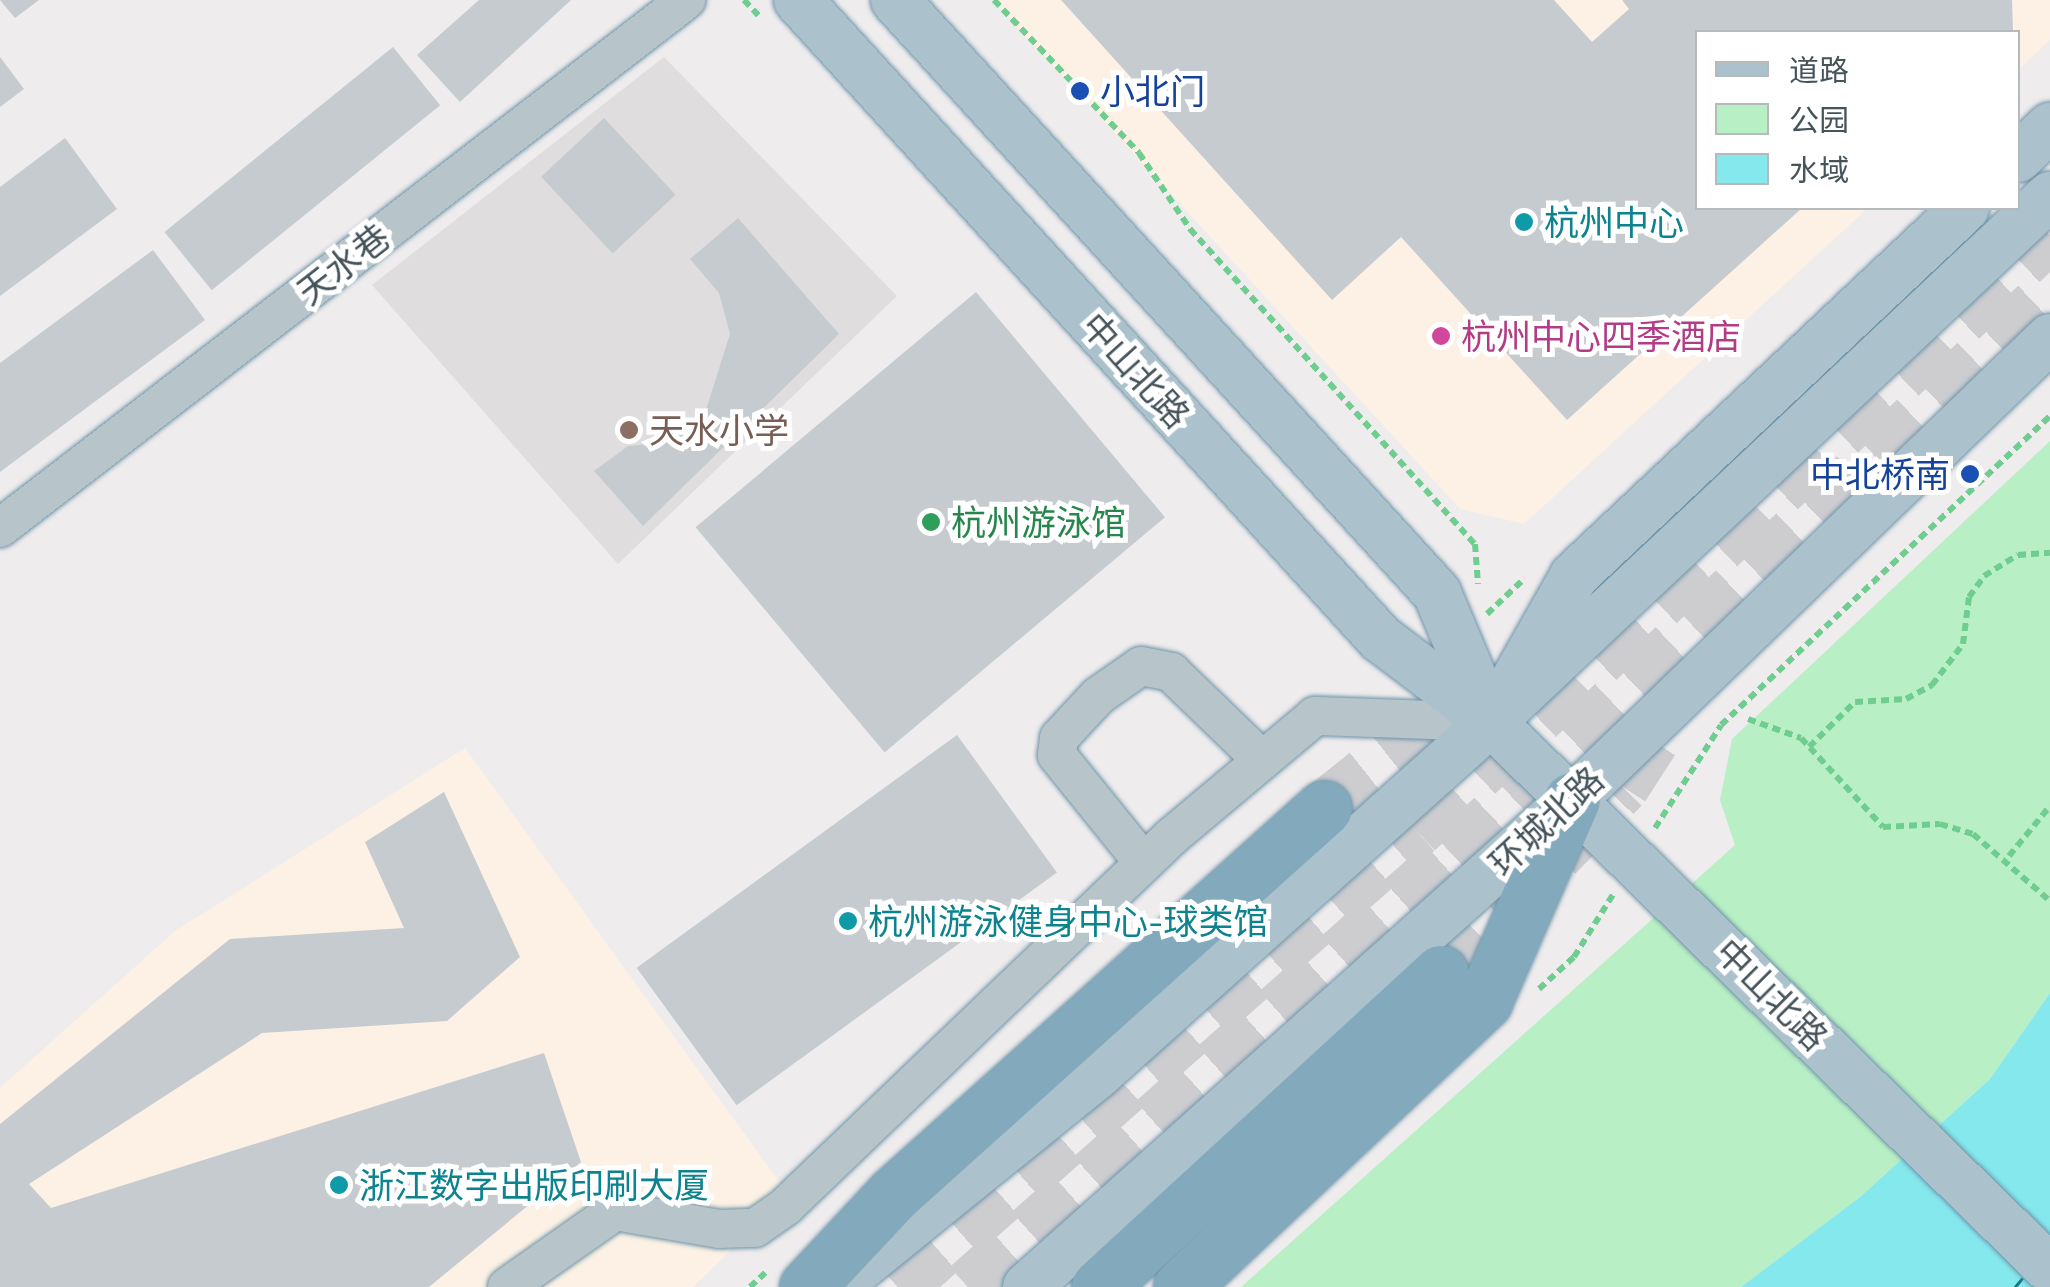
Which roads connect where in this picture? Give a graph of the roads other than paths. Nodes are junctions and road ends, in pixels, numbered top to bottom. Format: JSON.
{"nodes":[{"id":1,"x":686,"y":0,"type":"edge"},
{"id":2,"x":798,"y":0,"type":"edge"},
{"id":3,"x":895,"y":0,"type":"edge"},
{"id":4,"x":2050,"y":127,"type":"edge"},
{"id":5,"x":2020,"y":156,"type":"edge"},
{"id":6,"x":2050,"y":196,"type":"edge"},
{"id":7,"x":1963,"y":210,"type":"edge"},
{"id":8,"x":2050,"y":338,"type":"edge"},
{"id":9,"x":0,"y":528,"type":"edge"},
{"id":10,"x":1491,"y":722,"type":"junction"},
{"id":11,"x":1262,"y":760,"type":"junction"},
{"id":12,"x":1572,"y":800,"type":"junction"},
{"id":13,"x":1324,"y":808,"type":"tunnel mouth"},
{"id":14,"x":1144,"y":863,"type":"junction"},
{"id":15,"x":1440,"y":972,"type":"tunnel mouth"},
{"id":16,"x":2050,"y":1269,"type":"edge"},
{"id":17,"x":508,"y":1287,"type":"edge"},
{"id":18,"x":807,"y":1287,"type":"edge"},
{"id":19,"x":835,"y":1287,"type":"edge"},
{"id":20,"x":1027,"y":1287,"type":"edge"},
{"id":21,"x":1099,"y":1287,"type":"edge"},
{"id":22,"x":1180,"y":1287,"type":"edge"}],
"edges":[{"from":1,"to":9,"type":"street","name":"天水巷"},
{"from":2,"to":10,"type":"main road","name":"中山北路"},
{"from":3,"to":10,"type":"main road","name":"中山北路"},
{"from":4,"to":5,"type":"main road"},
{"from":6,"to":10,"type":"main road"},
{"from":7,"to":10,"type":"main road"},
{"from":8,"to":12,"type":"main road","name":"环城北路"},
{"from":10,"to":11,"type":"street"},
{"from":10,"to":12,"type":"main road","name":"中山北路"},
{"from":10,"to":19,"type":"main road"},
{"from":11,"to":14,"type":"street"},
{"from":11,"to":14,"type":"street"},
{"from":12,"to":16,"type":"main road","name":"中山北路"},
{"from":12,"to":20,"type":"main road","name":"环城北路"},
{"from":12,"to":22,"type":"highway"},
{"from":13,"to":18,"type":"highway"},
{"from":14,"to":17,"type":"street"},
{"from":15,"to":21,"type":"highway"}]}
